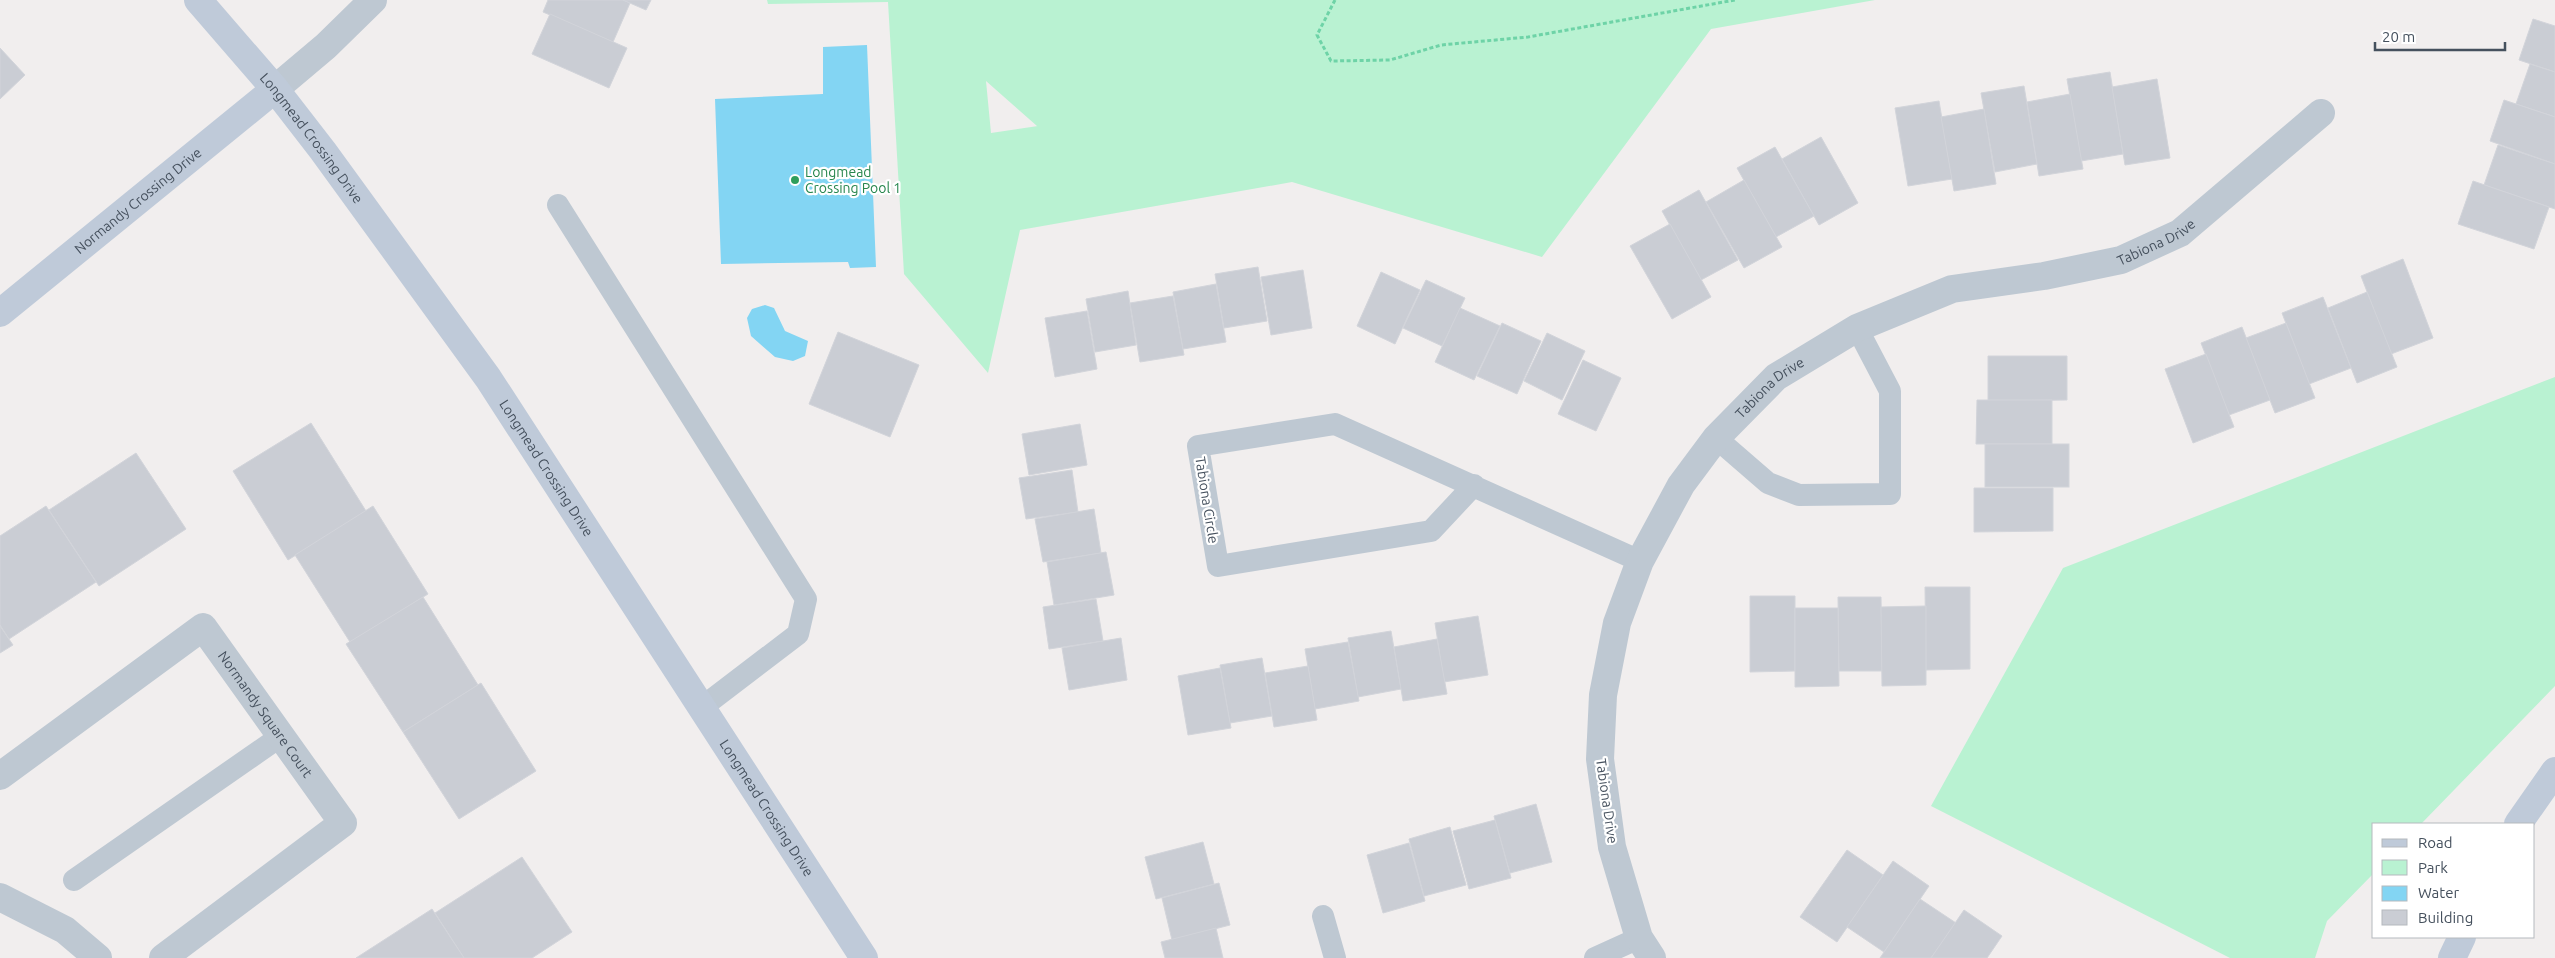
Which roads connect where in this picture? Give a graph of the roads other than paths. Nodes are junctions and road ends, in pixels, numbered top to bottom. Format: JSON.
{"nodes":[{"id":1,"x":198,"y":0,"type":"edge"},
{"id":2,"x":373,"y":0,"type":"edge"},
{"id":3,"x":275,"y":89,"type":"junction"},
{"id":4,"x":2321,"y":112,"type":"dead end"},
{"id":5,"x":558,"y":205,"type":"dead end"},
{"id":6,"x":0,"y":313,"type":"edge"},
{"id":7,"x":1857,"y":328,"type":"junction"},
{"id":8,"x":1716,"y":438,"type":"junction"},
{"id":9,"x":1474,"y":485,"type":"junction"},
{"id":10,"x":1640,"y":561,"type":"junction"},
{"id":11,"x":702,"y":708,"type":"junction"},
{"id":12,"x":281,"y":736,"type":"junction"},
{"id":13,"x":2555,"y":772,"type":"edge"},
{"id":14,"x":0,"y":776,"type":"edge"},
{"id":15,"x":2519,"y":823,"type":"edge"},
{"id":16,"x":74,"y":880,"type":"dead end"},
{"id":17,"x":0,"y":897,"type":"edge"},
{"id":18,"x":1323,"y":916,"type":"dead end"},
{"id":19,"x":2462,"y":938,"type":"edge"},
{"id":20,"x":1645,"y":948,"type":"edge"},
{"id":21,"x":98,"y":958,"type":"edge"},
{"id":22,"x":163,"y":958,"type":"edge"},
{"id":23,"x":864,"y":958,"type":"edge"},
{"id":24,"x":1335,"y":958,"type":"edge"},
{"id":25,"x":1595,"y":958,"type":"edge"},
{"id":26,"x":2452,"y":958,"type":"edge"}],
"edges":[{"from":1,"to":3,"type":"street","name":"Longmead Crossing Drive"},
{"from":2,"to":3,"type":"street"},
{"from":3,"to":6,"type":"street","name":"Normandy Crossing Drive"},
{"from":3,"to":11,"type":"street","name":"Longmead Crossing Drive"},
{"from":4,"to":7,"type":"street","name":"Tabiona Drive"},
{"from":5,"to":11,"type":"lane"},
{"from":7,"to":8,"type":"street","name":"Tabiona Drive"},
{"from":7,"to":8,"type":"lane"},
{"from":8,"to":10,"type":"street","name":"Tabiona Drive"},
{"from":9,"to":9,"type":"lane","name":"Tabiona Circle"},
{"from":9,"to":10,"type":"lane","name":"Tabiona Circle"},
{"from":10,"to":20,"type":"street","name":"Tabiona Drive"},
{"from":11,"to":23,"type":"street","name":"Longmead Crossing Drive"},
{"from":12,"to":14,"type":"street","name":"Normandy Square Court"},
{"from":12,"to":16,"type":"lane"},
{"from":12,"to":22,"type":"street","name":"Normandy Square Court"},
{"from":13,"to":15,"type":"street"},
{"from":17,"to":21,"type":"street"},
{"from":18,"to":24,"type":"lane"},
{"from":19,"to":26,"type":"street"},
{"from":20,"to":25,"type":"lane"}]}
